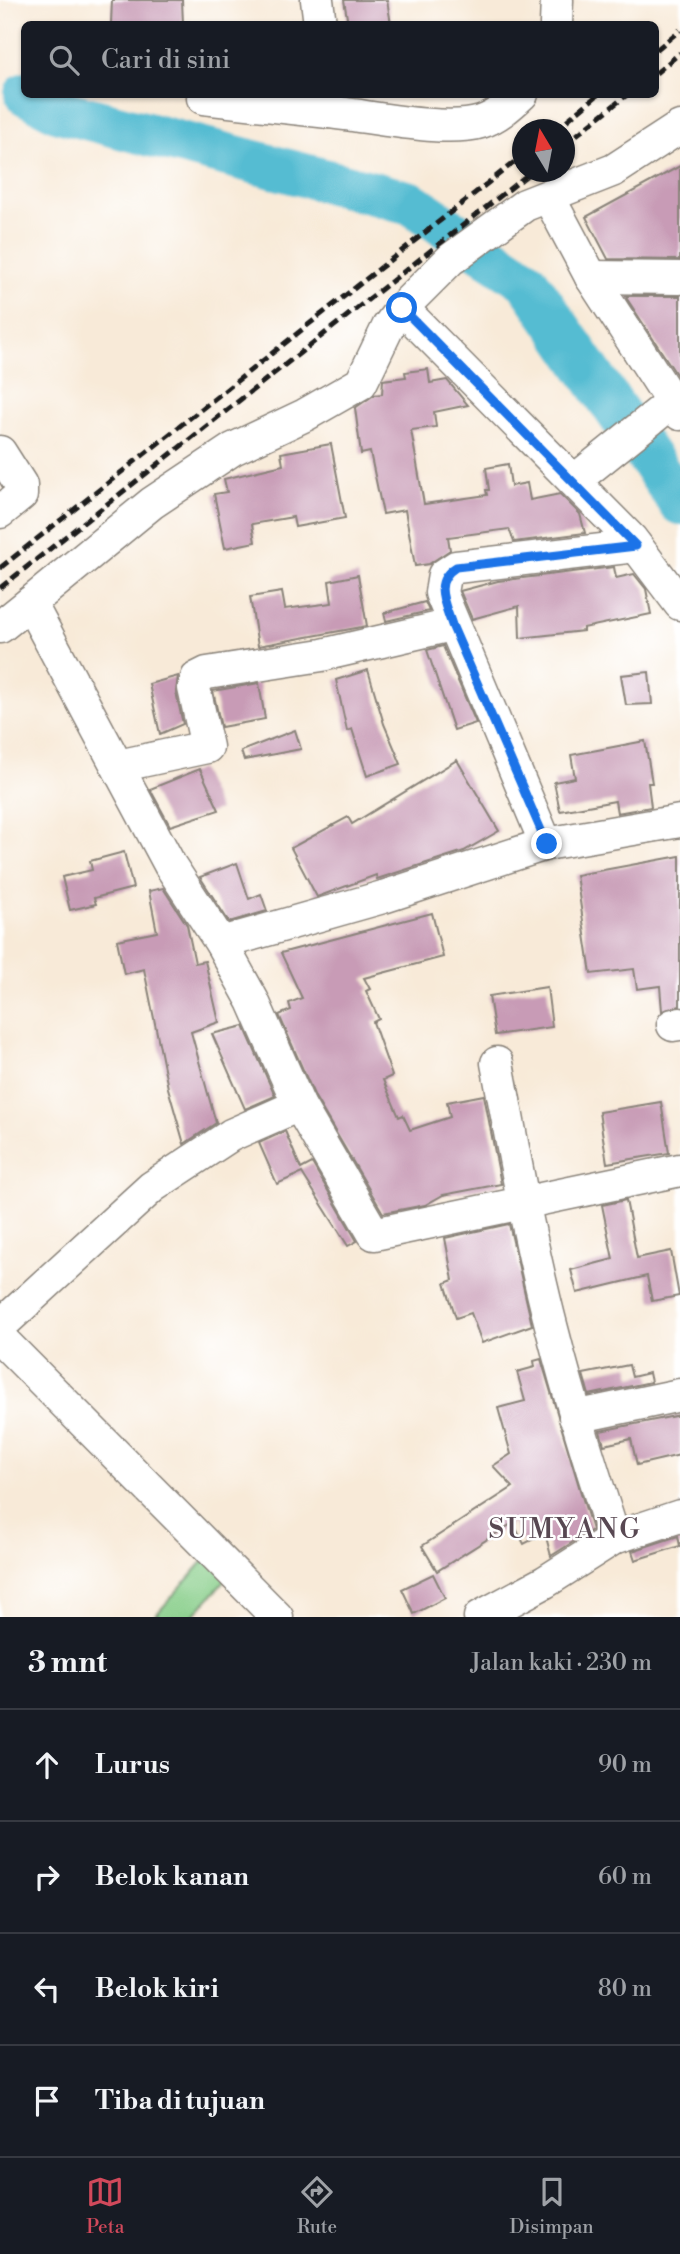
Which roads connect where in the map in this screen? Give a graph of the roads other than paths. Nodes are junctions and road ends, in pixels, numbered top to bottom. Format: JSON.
{"nodes":[{"id":1,"x":317,"y":0,"type":"edge"},
{"id":2,"x":557,"y":0,"type":"edge"},
{"id":3,"x":320,"y":21,"type":"edge"},
{"id":4,"x":556,"y":21,"type":"edge"},
{"id":5,"x":203,"y":98,"type":"dead end"},
{"id":6,"x":518,"y":98,"type":"edge"},
{"id":7,"x":328,"y":103,"type":"edge"},
{"id":8,"x":680,"y":127,"type":"edge"},
{"id":9,"x":536,"y":200,"type":"junction"},
{"id":10,"x":591,"y":277,"type":"junction"},
{"id":11,"x":680,"y":278,"type":"edge"},
{"id":12,"x":402,"y":308,"type":"junction"},
{"id":13,"x":672,"y":409,"type":"edge"},
{"id":14,"x":0,"y":452,"type":"edge"},
{"id":15,"x":577,"y":478,"type":"junction"},
{"id":16,"x":0,"y":512,"type":"edge"},
{"id":17,"x":636,"y":546,"type":"junction"},
{"id":18,"x":30,"y":603,"type":"junction"},
{"id":19,"x":680,"y":604,"type":"edge"},
{"id":20,"x":452,"y":625,"type":"junction"},
{"id":21,"x":0,"y":627,"type":"edge"},
{"id":22,"x":118,"y":766,"type":"junction"},
{"id":23,"x":680,"y":821,"type":"edge"},
{"id":24,"x":547,"y":844,"type":"junction"},
{"id":25,"x":221,"y":943,"type":"junction"},
{"id":26,"x":498,"y":1063,"type":"dead end"},
{"id":27,"x":299,"y":1105,"type":"junction"},
{"id":28,"x":680,"y":1170,"type":"edge"},
{"id":29,"x":523,"y":1201,"type":"junction"},
{"id":30,"x":0,"y":1326,"type":"edge"},
{"id":31,"x":0,"y":1338,"type":"edge"},
{"id":32,"x":680,"y":1395,"type":"edge"},
{"id":33,"x":575,"y":1417,"type":"junction"},
{"id":34,"x":680,"y":1516,"type":"edge"},
{"id":35,"x":614,"y":1538,"type":"junction"},
{"id":36,"x":277,"y":1617,"type":"edge"},
{"id":37,"x":480,"y":1617,"type":"edge"}],
"edges":[{"from":1,"to":3,"type":"street"},
{"from":2,"to":4,"type":"street"},
{"from":5,"to":7,"type":"street"},
{"from":6,"to":7,"type":"street"},
{"from":8,"to":9,"type":"street"},
{"from":9,"to":10,"type":"street"},
{"from":9,"to":12,"type":"street"},
{"from":10,"to":11,"type":"street"},
{"from":10,"to":13,"type":"street"},
{"from":12,"to":15,"type":"street"},
{"from":12,"to":18,"type":"street"},
{"from":13,"to":15,"type":"street"},
{"from":14,"to":16,"type":"street"},
{"from":15,"to":17,"type":"street"},
{"from":17,"to":19,"type":"street"},
{"from":17,"to":20,"type":"street"},
{"from":18,"to":21,"type":"street"},
{"from":18,"to":22,"type":"street"},
{"from":20,"to":22,"type":"street"},
{"from":20,"to":24,"type":"street"},
{"from":22,"to":25,"type":"street"},
{"from":23,"to":24,"type":"street"},
{"from":24,"to":25,"type":"street"},
{"from":25,"to":27,"type":"street"},
{"from":26,"to":29,"type":"street"},
{"from":27,"to":29,"type":"street"},
{"from":27,"to":30,"type":"street"},
{"from":28,"to":29,"type":"street"},
{"from":29,"to":33,"type":"street"},
{"from":31,"to":36,"type":"street"},
{"from":32,"to":33,"type":"street"},
{"from":33,"to":35,"type":"street"},
{"from":34,"to":35,"type":"street"},
{"from":35,"to":37,"type":"street"}]}
